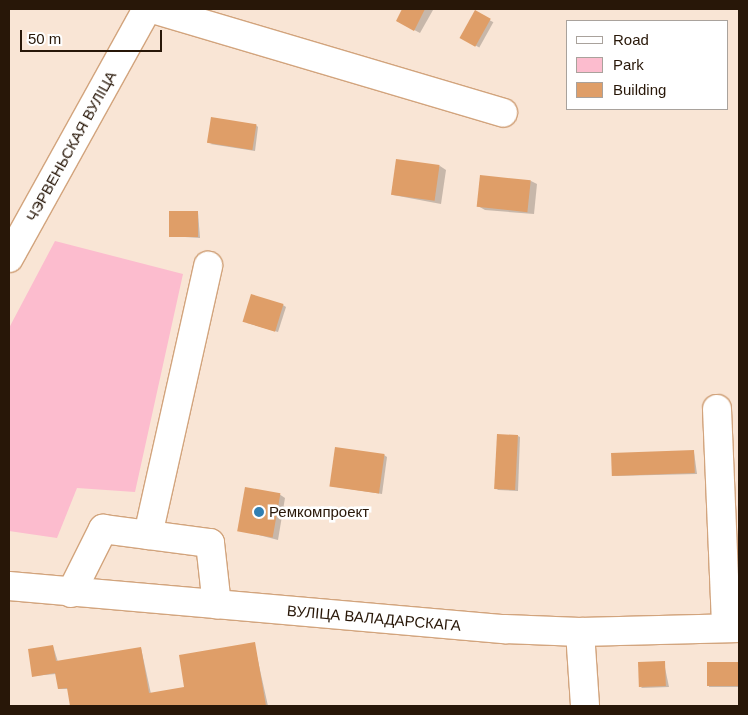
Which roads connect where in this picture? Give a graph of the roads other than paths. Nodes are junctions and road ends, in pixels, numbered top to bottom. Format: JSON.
{"nodes":[{"id":1,"x":147,"y":9,"type":"edge"},
{"id":2,"x":153,"y":9,"type":"edge"},
{"id":3,"x":503,"y":113,"type":"dead end"},
{"id":4,"x":9,"y":258,"type":"edge"},
{"id":5,"x":208,"y":266,"type":"dead end"},
{"id":6,"x":717,"y":409,"type":"dead end"},
{"id":7,"x":148,"y":535,"type":"junction"},
{"id":8,"x":9,"y":586,"type":"edge"},
{"id":9,"x":71,"y":593,"type":"junction"},
{"id":10,"x":732,"y":596,"type":"edge"},
{"id":11,"x":217,"y":605,"type":"junction"},
{"id":12,"x":733,"y":628,"type":"edge"},
{"id":13,"x":580,"y":632,"type":"junction"},
{"id":14,"x":585,"y":706,"type":"edge"}],
"edges":[{"from":1,"to":4,"type":"main road","name":"ЧЭРВЕНЬСКАЯ ВУЛІЦА"},
{"from":2,"to":3,"type":"main road"},
{"from":5,"to":7,"type":"main road"},
{"from":6,"to":10,"type":"main road"},
{"from":7,"to":9,"type":"main road"},
{"from":7,"to":11,"type":"main road"},
{"from":8,"to":9,"type":"main road","name":"ВУЛІЦА ВАЛАДАРСКАГА"},
{"from":9,"to":11,"type":"main road","name":"ВУЛІЦА ВАЛАДАРСКАГА"},
{"from":10,"to":12,"type":"main road"},
{"from":11,"to":13,"type":"main road","name":"ВУЛІЦА ВАЛАДАРСКАГА"},
{"from":12,"to":13,"type":"main road","name":"ВУЛІЦА ВАЛАДАРСКАГА"},
{"from":13,"to":14,"type":"main road"}]}
